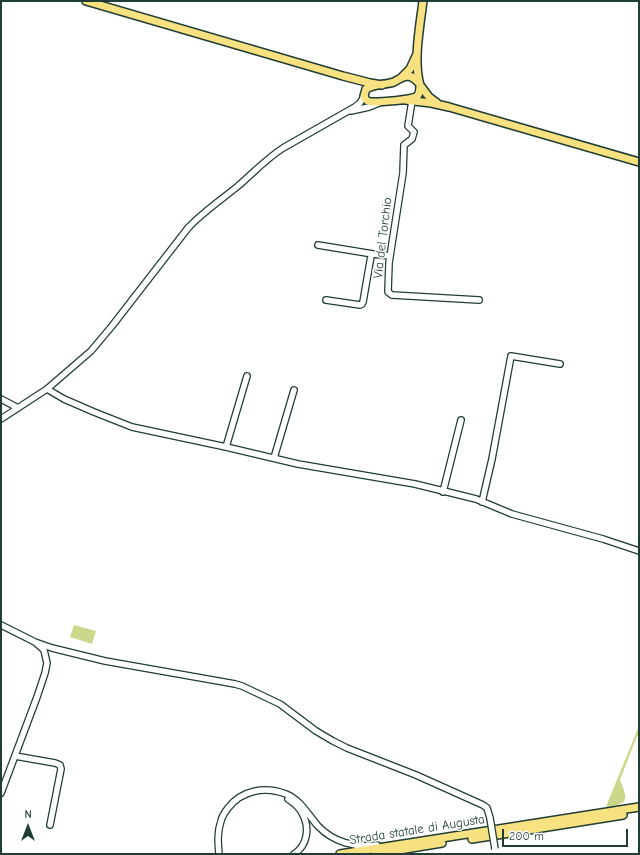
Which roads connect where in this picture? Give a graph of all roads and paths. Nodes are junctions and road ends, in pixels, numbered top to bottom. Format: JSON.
{"nodes":[{"id":1,"x":86,"y":1,"type":"edge"},
{"id":2,"x":423,"y":1,"type":"edge"},
{"id":3,"x":418,"y":52,"type":"junction"},
{"id":4,"x":343,"y":76,"type":"junction"},
{"id":5,"x":402,"y":77,"type":"junction"},
{"id":6,"x":420,"y":84,"type":"junction"},
{"id":7,"x":382,"y":85,"type":"junction"},
{"id":8,"x":364,"y":95,"type":"junction"},
{"id":9,"x":408,"y":100,"type":"junction"},
{"id":10,"x":381,"y":102,"type":"junction"},
{"id":11,"x":449,"y":107,"type":"junction"},
{"id":12,"x":345,"y":112,"type":"junction"},
{"id":13,"x":639,"y":162,"type":"edge"},
{"id":14,"x":318,"y":245,"type":"dead end"},
{"id":15,"x":373,"y":254,"type":"junction"},
{"id":16,"x":390,"y":256,"type":"junction"},
{"id":17,"x":326,"y":300,"type":"dead end"},
{"id":18,"x":479,"y":300,"type":"dead end"},
{"id":19,"x":560,"y":364,"type":"dead end"},
{"id":20,"x":247,"y":376,"type":"dead end"},
{"id":21,"x":47,"y":389,"type":"junction"},
{"id":22,"x":294,"y":390,"type":"dead end"},
{"id":23,"x":1,"y":399,"type":"edge"},
{"id":24,"x":18,"y":408,"type":"junction"},
{"id":25,"x":1,"y":419,"type":"edge"},
{"id":26,"x":461,"y":420,"type":"dead end"},
{"id":27,"x":226,"y":447,"type":"junction"},
{"id":28,"x":274,"y":458,"type":"junction"},
{"id":29,"x":443,"y":492,"type":"junction"},
{"id":30,"x":482,"y":502,"type":"junction"},
{"id":31,"x":639,"y":550,"type":"edge"},
{"id":32,"x":1,"y":625,"type":"edge"},
{"id":33,"x":35,"y":642,"type":"junction"},
{"id":34,"x":52,"y":648,"type":"junction"},
{"id":35,"x":47,"y":663,"type":"junction"},
{"id":36,"x":15,"y":756,"type":"junction"},
{"id":37,"x":1,"y":793,"type":"edge"},
{"id":38,"x":639,"y":807,"type":"edge"},
{"id":39,"x":639,"y":812,"type":"edge"},
{"id":40,"x":50,"y":825,"type":"dead end"},
{"id":41,"x":464,"y":835,"type":"junction"},
{"id":42,"x":434,"y":844,"type":"junction"},
{"id":43,"x":495,"y":851,"type":"edge"},
{"id":44,"x":219,"y":854,"type":"edge"},
{"id":45,"x":223,"y":854,"type":"edge"},
{"id":46,"x":294,"y":854,"type":"edge"},
{"id":47,"x":340,"y":854,"type":"edge"},
{"id":48,"x":375,"y":854,"type":"edge"},
{"id":49,"x":393,"y":854,"type":"edge"}],
"edges":[{"from":1,"to":4,"type":"main road"},
{"from":2,"to":3,"type":"main road"},
{"from":3,"to":5,"type":"main road"},
{"from":3,"to":6,"type":"main road"},
{"from":4,"to":7,"type":"main road"},
{"from":4,"to":8,"type":"main road"},
{"from":5,"to":6,"type":"main road"},
{"from":5,"to":7,"type":"main road"},
{"from":6,"to":9,"type":"main road"},
{"from":6,"to":11,"type":"main road"},
{"from":7,"to":8,"type":"main road"},
{"from":8,"to":10,"type":"main road"},
{"from":8,"to":12,"type":"street"},
{"from":9,"to":10,"type":"main road"},
{"from":9,"to":11,"type":"main road"},
{"from":9,"to":16,"type":"street","name":"Via del Torchio"},
{"from":10,"to":12,"type":"street"},
{"from":11,"to":13,"type":"main road"},
{"from":12,"to":21,"type":"street"},
{"from":14,"to":15,"type":"street"},
{"from":15,"to":16,"type":"street"},
{"from":15,"to":17,"type":"street"},
{"from":16,"to":18,"type":"street","name":"Via del Torchio"},
{"from":19,"to":30,"type":"street"},
{"from":20,"to":27,"type":"street"},
{"from":21,"to":24,"type":"street"},
{"from":21,"to":27,"type":"street"},
{"from":22,"to":28,"type":"street"},
{"from":23,"to":24,"type":"street"},
{"from":24,"to":25,"type":"street"},
{"from":26,"to":29,"type":"street"},
{"from":27,"to":28,"type":"street"},
{"from":28,"to":29,"type":"street"},
{"from":29,"to":30,"type":"street"},
{"from":30,"to":31,"type":"street"},
{"from":32,"to":33,"type":"street"},
{"from":33,"to":34,"type":"street"},
{"from":33,"to":35,"type":"street"},
{"from":34,"to":35,"type":"street"},
{"from":34,"to":43,"type":"street","bridge":true},
{"from":35,"to":36,"type":"street"},
{"from":36,"to":37,"type":"street"},
{"from":36,"to":40,"type":"street"},
{"from":38,"to":41,"type":"main road","name":"Strada statale di Augusta"},
{"from":39,"to":42,"type":"main road","name":"Strada statale di Augusta"},
{"from":41,"to":44,"type":"street"},
{"from":41,"to":47,"type":"main road","name":"Strada statale di Augusta"},
{"from":42,"to":48,"type":"main road","name":"Strada statale di Augusta"},
{"from":42,"to":49,"type":"street"},
{"from":45,"to":46,"type":"street"}]}
